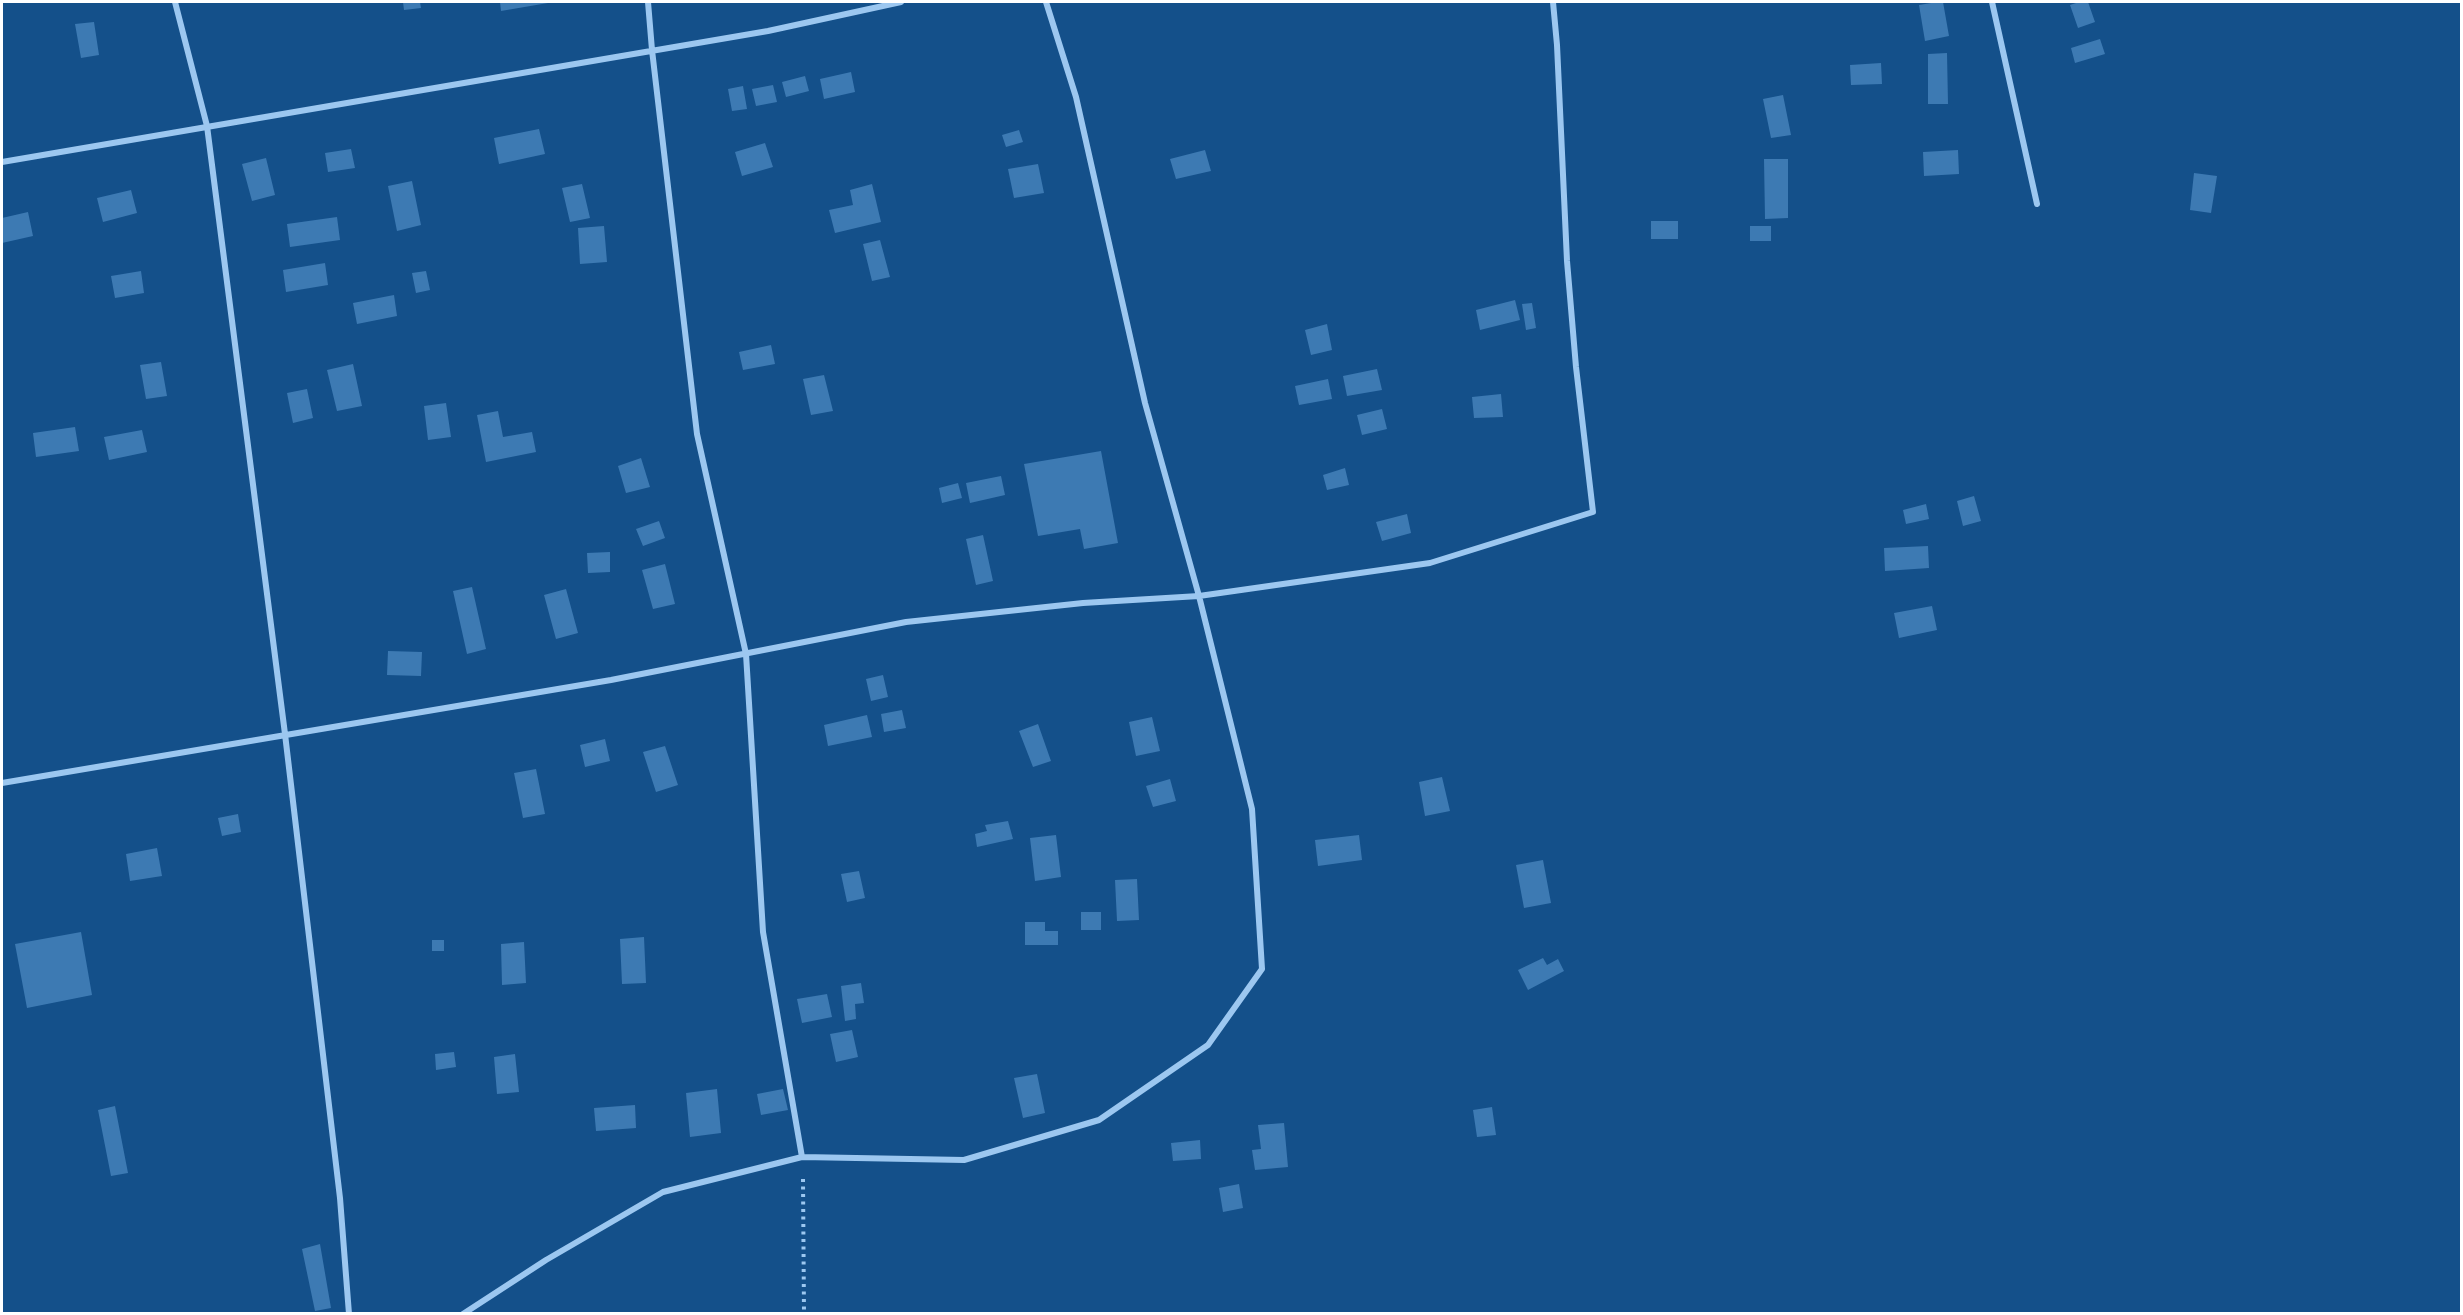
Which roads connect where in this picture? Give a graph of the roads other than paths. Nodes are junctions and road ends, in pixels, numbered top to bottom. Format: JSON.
{"nodes":[{"id":1,"x":175,"y":2,"type":"edge"},
{"id":2,"x":648,"y":2,"type":"edge"},
{"id":3,"x":901,"y":2,"type":"edge"},
{"id":4,"x":1046,"y":2,"type":"edge"},
{"id":5,"x":1553,"y":2,"type":"edge"},
{"id":6,"x":1992,"y":2,"type":"edge"},
{"id":7,"x":652,"y":50,"type":"junction"},
{"id":8,"x":207,"y":126,"type":"junction"},
{"id":9,"x":2,"y":162,"type":"edge"},
{"id":10,"x":2037,"y":204,"type":"dead end"},
{"id":11,"x":1199,"y":596,"type":"junction"},
{"id":12,"x":746,"y":654,"type":"junction"},
{"id":13,"x":285,"y":734,"type":"junction"},
{"id":14,"x":2,"y":783,"type":"edge"},
{"id":15,"x":802,"y":1157,"type":"junction"},
{"id":16,"x":349,"y":1314,"type":"edge"},
{"id":17,"x":463,"y":1314,"type":"edge"}],
"edges":[{"from":1,"to":8,"type":"street"},
{"from":2,"to":7,"type":"street"},
{"from":3,"to":7,"type":"street"},
{"from":4,"to":11,"type":"street"},
{"from":5,"to":11,"type":"street"},
{"from":6,"to":10,"type":"street"},
{"from":7,"to":8,"type":"street"},
{"from":7,"to":12,"type":"street"},
{"from":8,"to":9,"type":"street"},
{"from":8,"to":13,"type":"street"},
{"from":11,"to":12,"type":"street"},
{"from":11,"to":15,"type":"street"},
{"from":12,"to":13,"type":"street"},
{"from":12,"to":15,"type":"street"},
{"from":13,"to":14,"type":"street"},
{"from":13,"to":16,"type":"street"},
{"from":15,"to":17,"type":"street"}]}
